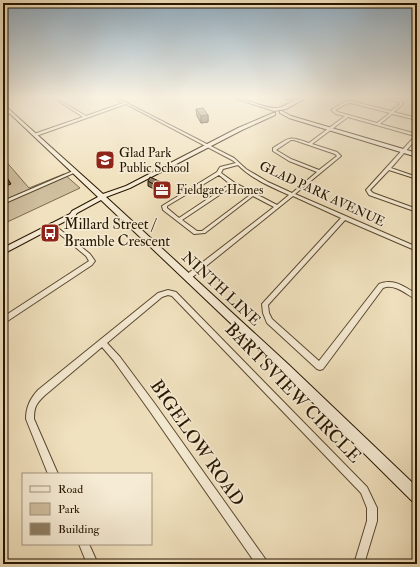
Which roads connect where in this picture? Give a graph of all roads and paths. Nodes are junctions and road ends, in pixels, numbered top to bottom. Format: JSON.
{"nodes":[{"id":1,"x":24,"y":124,"type":"edge"},
{"id":2,"x":64,"y":124,"type":"edge"},
{"id":3,"x":167,"y":124,"type":"edge"},
{"id":4,"x":251,"y":124,"type":"edge"},
{"id":5,"x":315,"y":124,"type":"edge"},
{"id":6,"x":336,"y":124,"type":"edge"},
{"id":7,"x":380,"y":124,"type":"edge"},
{"id":8,"x":330,"y":129,"type":"junction"},
{"id":9,"x":35,"y":135,"type":"junction"},
{"id":10,"x":417,"y":135,"type":"edge"},
{"id":11,"x":310,"y":144,"type":"junction"},
{"id":12,"x":208,"y":146,"type":"junction"},
{"id":13,"x":404,"y":151,"type":"junction"},
{"id":14,"x":417,"y":155,"type":"edge"},
{"id":15,"x":238,"y":164,"type":"junction"},
{"id":16,"x":388,"y":168,"type":"junction"},
{"id":17,"x":74,"y":172,"type":"junction"},
{"id":18,"x":320,"y":172,"type":"junction"},
{"id":19,"x":218,"y":173,"type":"junction"},
{"id":20,"x":417,"y":178,"type":"edge"},
{"id":21,"x":232,"y":184,"type":"junction"},
{"id":22,"x":293,"y":194,"type":"junction"},
{"id":23,"x":252,"y":195,"type":"junction"},
{"id":24,"x":103,"y":199,"type":"junction"},
{"id":25,"x":3,"y":203,"type":"edge"},
{"id":26,"x":277,"y":207,"type":"junction"},
{"id":27,"x":417,"y":210,"type":"edge"},
{"id":28,"x":345,"y":218,"type":"junction"},
{"id":29,"x":179,"y":220,"type":"junction"},
{"id":30,"x":52,"y":225,"type":"junction"},
{"id":31,"x":417,"y":249,"type":"edge"},
{"id":32,"x":3,"y":251,"type":"edge"},
{"id":33,"x":188,"y":277,"type":"junction"},
{"id":34,"x":417,"y":297,"type":"edge"},
{"id":35,"x":3,"y":321,"type":"edge"},
{"id":36,"x":102,"y":342,"type":"junction"},
{"id":37,"x":53,"y":473,"type":"edge"},
{"id":38,"x":417,"y":496,"type":"edge"},
{"id":39,"x":84,"y":545,"type":"edge"},
{"id":40,"x":93,"y":564,"type":"edge"},
{"id":41,"x":262,"y":564,"type":"edge"},
{"id":42,"x":359,"y":564,"type":"edge"}],
"edges":[{"from":1,"to":9,"type":"street","name":"NINTH LINE"},
{"from":2,"to":9,"type":"street"},
{"from":3,"to":12,"type":"street","name":"GLAD PARK AVENUE"},
{"from":4,"to":12,"type":"street"},
{"from":5,"to":8,"type":"street"},
{"from":6,"to":8,"type":"street"},
{"from":7,"to":10,"type":"street"},
{"from":8,"to":11,"type":"street"},
{"from":8,"to":13,"type":"street"},
{"from":9,"to":17,"type":"street","name":"NINTH LINE"},
{"from":10,"to":13,"type":"street"},
{"from":11,"to":18,"type":"street"},
{"from":11,"to":18,"type":"street"},
{"from":12,"to":15,"type":"street","name":"GLAD PARK AVENUE"},
{"from":12,"to":24,"type":"street"},
{"from":13,"to":14,"type":"street"},
{"from":13,"to":16,"type":"street"},
{"from":15,"to":19,"type":"street"},
{"from":15,"to":22,"type":"street","name":"GLAD PARK AVENUE"},
{"from":16,"to":20,"type":"street"},
{"from":16,"to":27,"type":"street"},
{"from":17,"to":24,"type":"street","name":"NINTH LINE"},
{"from":17,"to":25,"type":"street"},
{"from":18,"to":22,"type":"street"},
{"from":19,"to":21,"type":"street"},
{"from":19,"to":29,"type":"street"},
{"from":21,"to":23,"type":"street"},
{"from":21,"to":29,"type":"street"},
{"from":22,"to":26,"type":"street"},
{"from":22,"to":28,"type":"street","name":"GLAD PARK AVENUE"},
{"from":23,"to":26,"type":"street"},
{"from":23,"to":29,"type":"street"},
{"from":24,"to":30,"type":"street"},
{"from":24,"to":33,"type":"street","name":"NINTH LINE"},
{"from":26,"to":33,"type":"street"},
{"from":28,"to":31,"type":"street","name":"GLAD PARK AVENUE"},
{"from":28,"to":34,"type":"street"},
{"from":30,"to":32,"type":"street"},
{"from":30,"to":35,"type":"street"},
{"from":33,"to":38,"type":"street","name":"NINTH LINE"},
{"from":36,"to":37,"type":"street","name":"BARTSVIEW CIRCLE"},
{"from":36,"to":41,"type":"street","name":"BIGELOW ROAD"},
{"from":36,"to":42,"type":"street","name":"BARTSVIEW CIRCLE"},
{"from":39,"to":40,"type":"street"}]}
